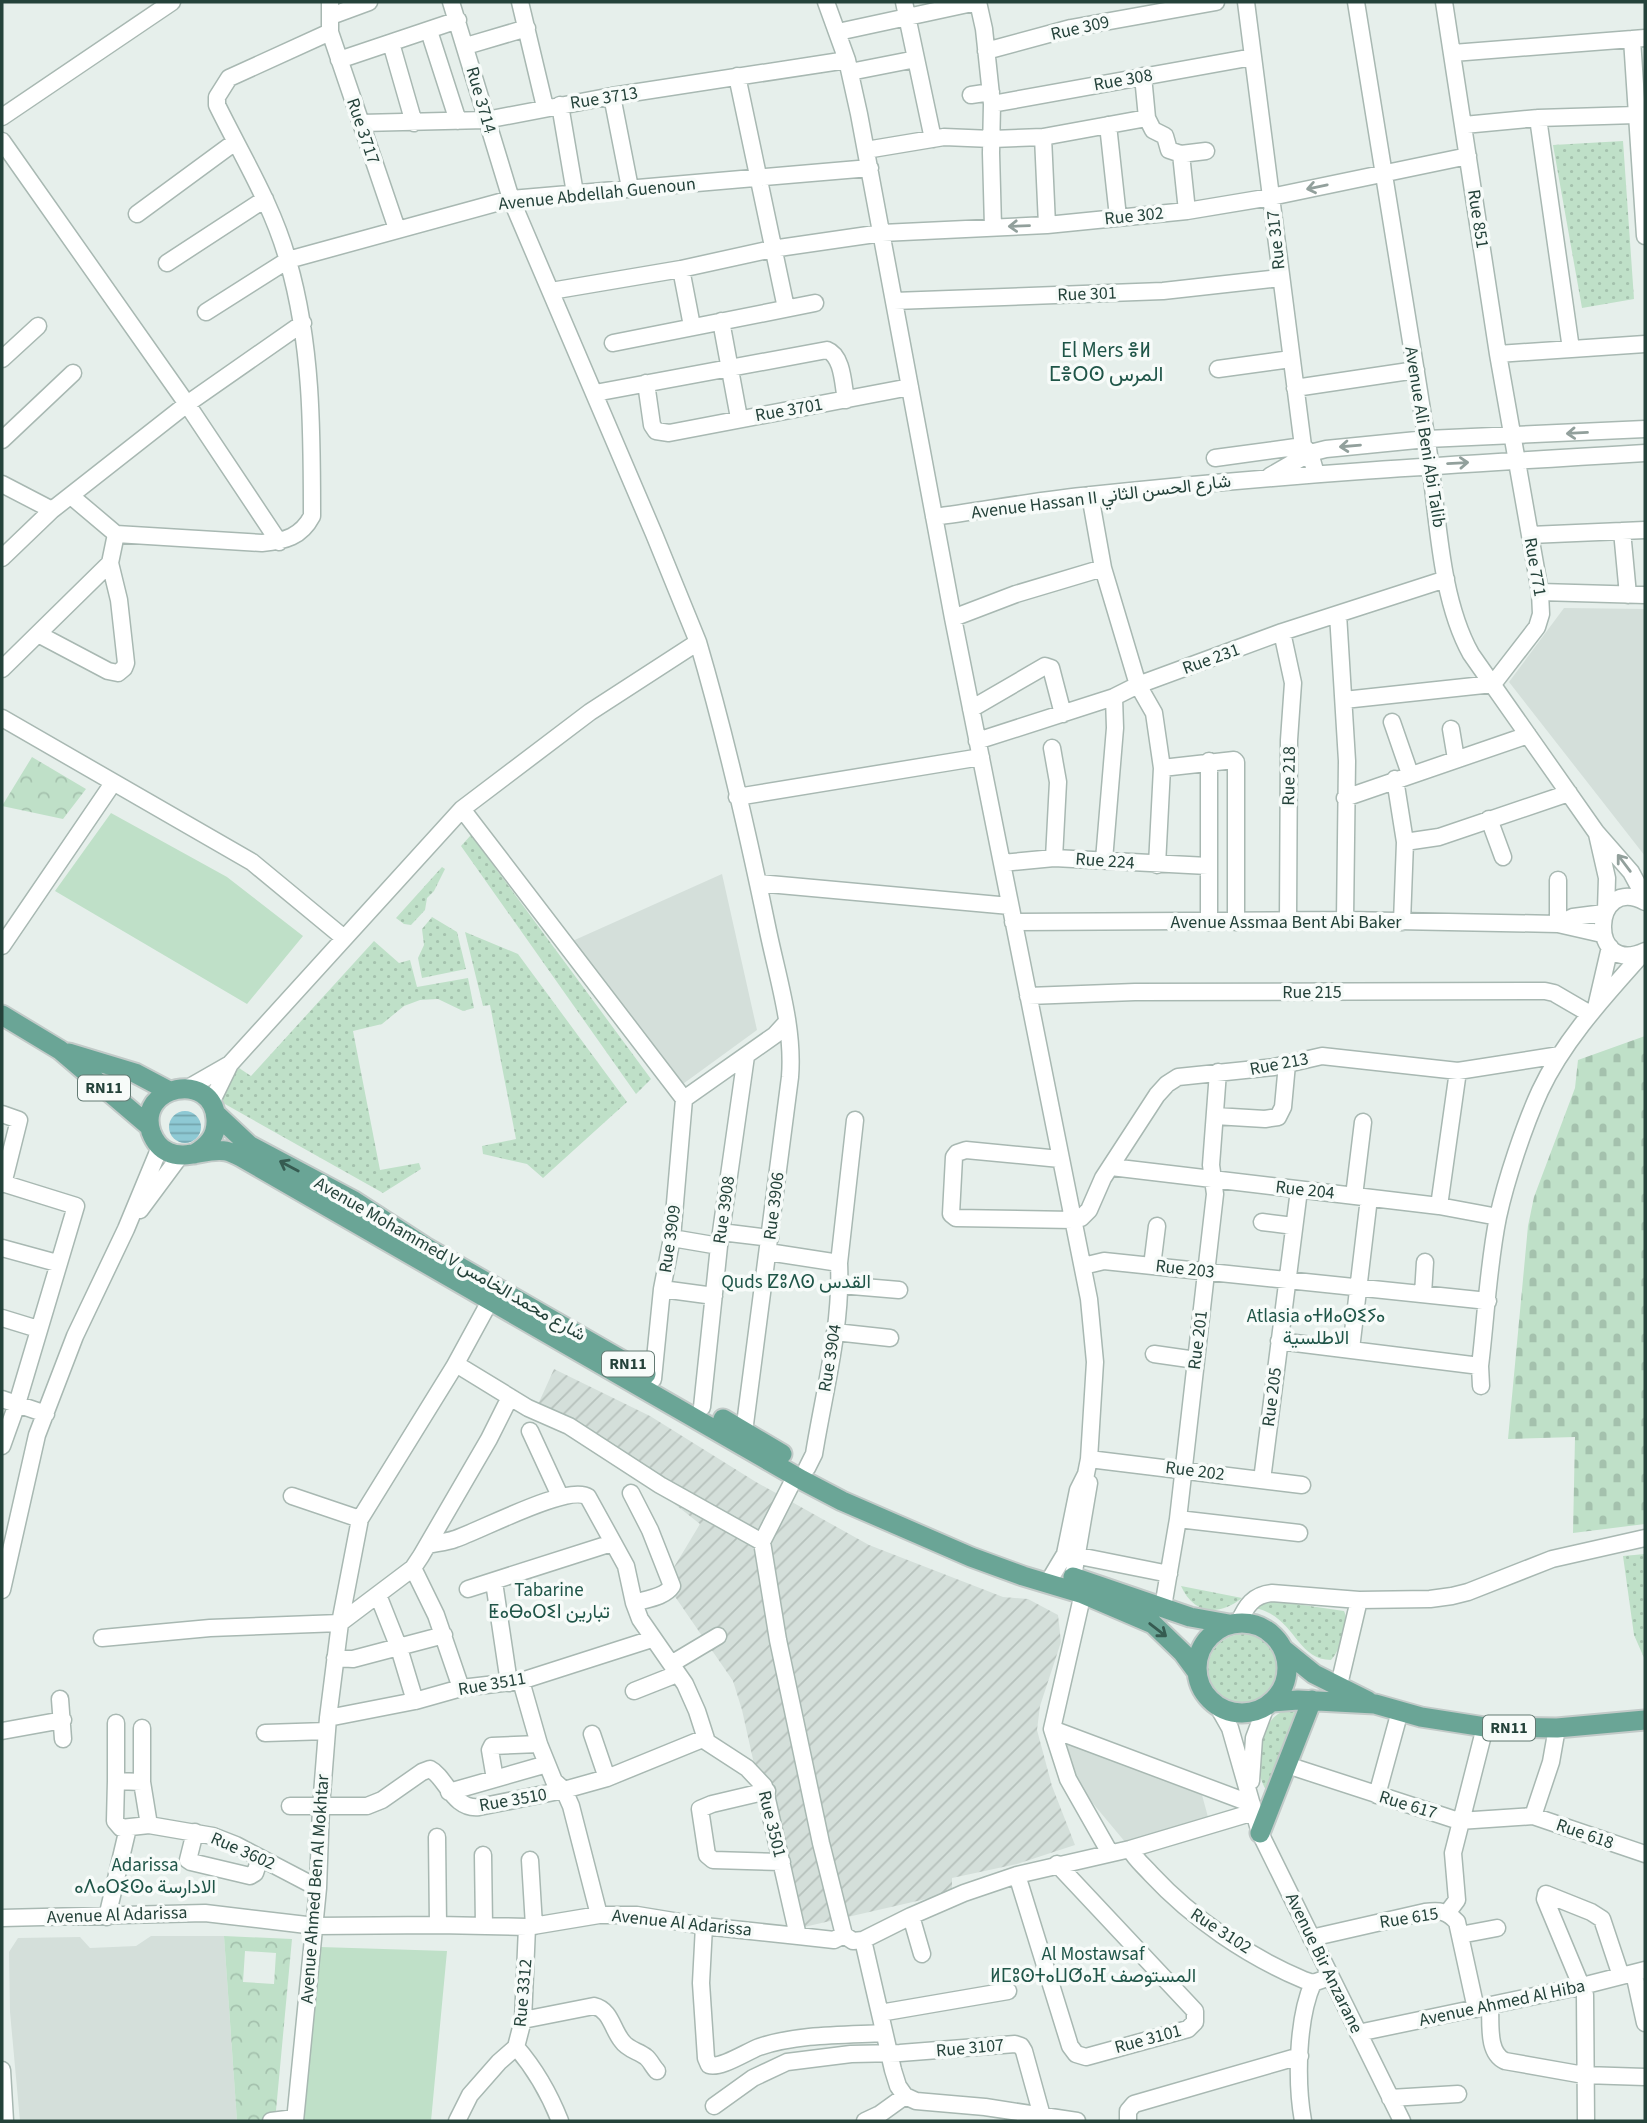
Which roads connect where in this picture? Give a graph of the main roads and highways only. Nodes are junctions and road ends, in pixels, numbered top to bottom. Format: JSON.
{"nodes":[{"id":1,"x":2,"y":1015,"type":"edge"},
{"id":2,"x":60,"y":1050,"type":"junction"},
{"id":3,"x":178,"y":1090,"type":"junction"},
{"id":4,"x":213,"y":1108,"type":"junction"},
{"id":5,"x":149,"y":1126,"type":"junction"},
{"id":6,"x":187,"y":1155,"type":"junction"},
{"id":7,"x":801,"y":1473,"type":"junction"},
{"id":8,"x":1069,"y":1583,"type":"junction"},
{"id":9,"x":1234,"y":1623,"type":"junction"},
{"id":10,"x":1283,"y":1649,"type":"junction"},
{"id":11,"x":1197,"y":1672,"type":"junction"},
{"id":12,"x":1312,"y":1700,"type":"junction"},
{"id":13,"x":1269,"y":1704,"type":"junction"},
{"id":14,"x":1375,"y":1704,"type":"junction"},
{"id":15,"x":1645,"y":1720,"type":"edge"},
{"id":16,"x":1260,"y":1833,"type":"road end"}],
"edges":[{"from":1,"to":2,"type":"main road","number":"RN11"},
{"from":2,"to":3,"type":"main road","number":"RN11"},
{"from":2,"to":5,"type":"main road","number":"RN11"},
{"from":3,"to":4,"type":"main road","number":"RN11"},
{"from":3,"to":5,"type":"main road","number":"RN11"},
{"from":4,"to":6,"type":"main road"},
{"from":7,"to":4,"type":"main road","name":"Avenue Mohammed V شارع محمد الخامس","number":"RN11","one_way":true},
{"from":5,"to":6,"type":"main road","number":"RN11"},
{"from":6,"to":7,"type":"main road","name":"Avenue Mohammed V شارع محمد الخامس","number":"RN11"},
{"from":7,"to":8,"type":"main road","name":"Avenue Mohammed V شارع محمد الخامس","number":"RN11"},
{"from":8,"to":9,"type":"main road","name":"Avenue Mohammed V شارع محمد الخامس","number":"RN11"},
{"from":8,"to":11,"type":"main road","name":"Avenue Mohammed V شارع محمد الخامس","number":"RN11","one_way":true},
{"from":9,"to":10,"type":"main road","number":"RN11"},
{"from":9,"to":11,"type":"main road"},
{"from":10,"to":13,"type":"main road"},
{"from":10,"to":14,"type":"main road","number":"RN11"},
{"from":11,"to":13,"type":"main road","number":"RN11"},
{"from":12,"to":13,"type":"main road","number":"RN11"},
{"from":12,"to":14,"type":"main road","number":"RN11"},
{"from":12,"to":16,"type":"main road"},
{"from":14,"to":15,"type":"main road","number":"RN11"}]}
